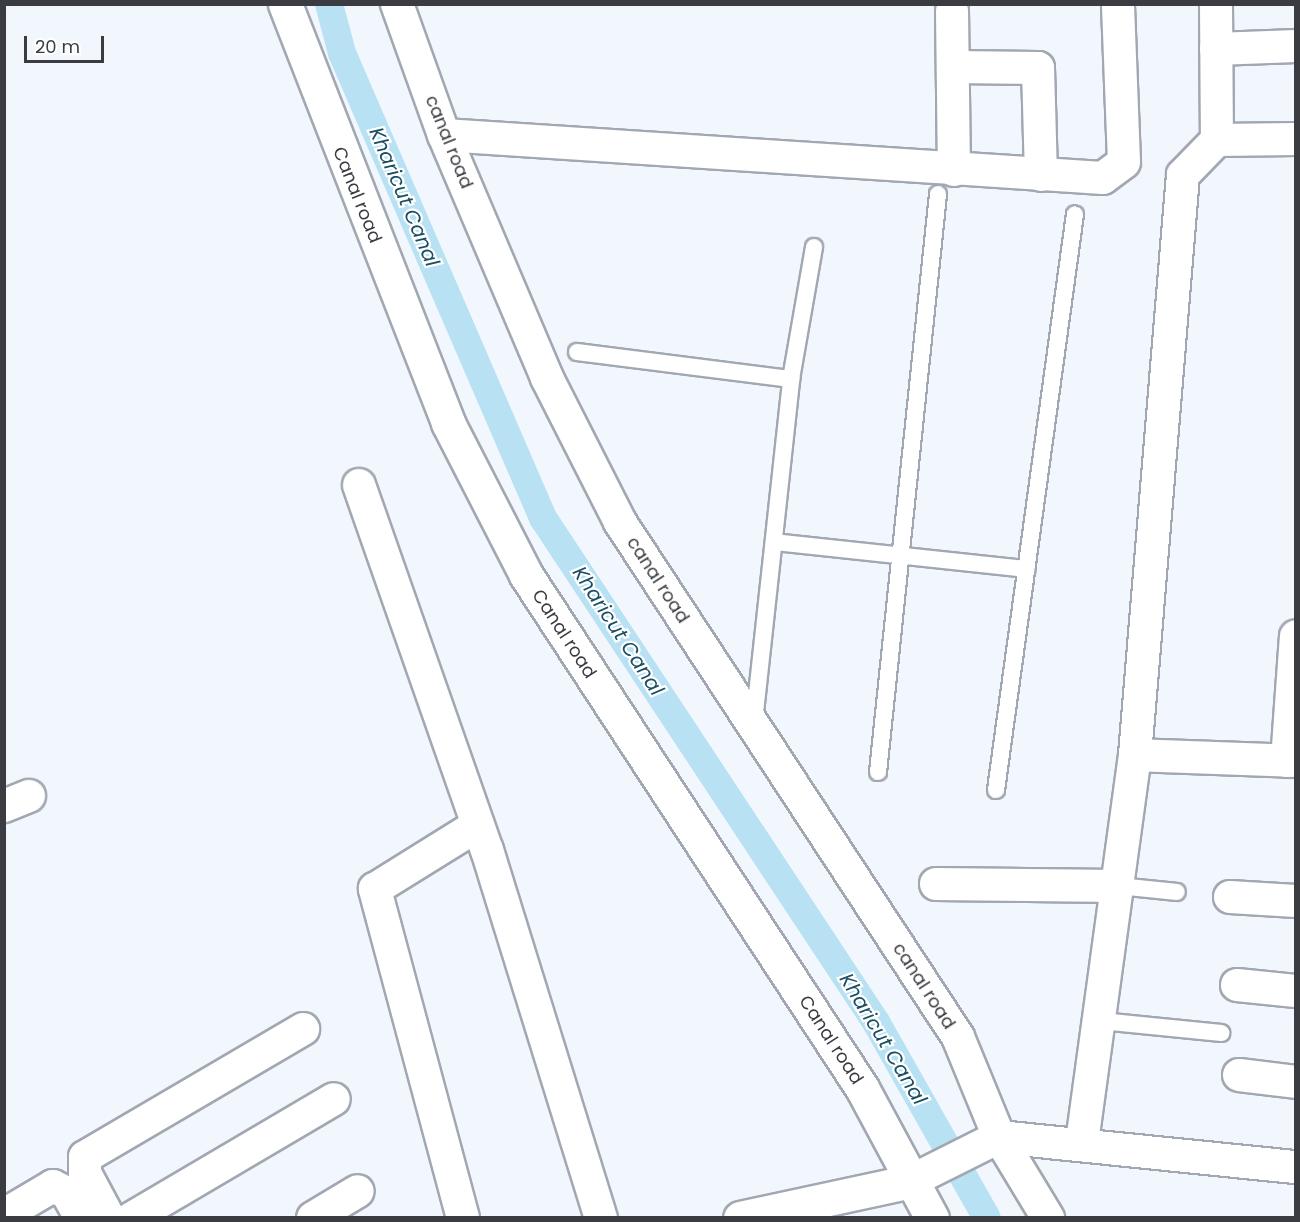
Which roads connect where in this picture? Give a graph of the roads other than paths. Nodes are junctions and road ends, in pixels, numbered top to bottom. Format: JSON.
{"nodes":[{"id":1,"x":285,"y":4,"type":"edge"},
{"id":2,"x":396,"y":4,"type":"edge"},
{"id":3,"x":1118,"y":4,"type":"edge"},
{"id":4,"x":1216,"y":4,"type":"edge"},
{"id":5,"x":952,"y":11,"type":"dead end"},
{"id":6,"x":1296,"y":46,"type":"edge"},
{"id":7,"x":1216,"y":49,"type":"junction"},
{"id":8,"x":953,"y":67,"type":"junction"},
{"id":9,"x":444,"y":135,"type":"junction"},
{"id":10,"x":1217,"y":140,"type":"junction"},
{"id":11,"x":1296,"y":140,"type":"edge"},
{"id":12,"x":1041,"y":175,"type":"junction"},
{"id":13,"x":946,"y":182,"type":"junction"},
{"id":14,"x":1075,"y":214,"type":"dead end"},
{"id":15,"x":814,"y":247,"type":"dead end"},
{"id":16,"x":577,"y":352,"type":"dead end"},
{"id":17,"x":791,"y":379,"type":"junction"},
{"id":18,"x":359,"y":485,"type":"dead end"},
{"id":19,"x":774,"y":542,"type":"junction"},
{"id":20,"x":904,"y":556,"type":"junction"},
{"id":21,"x":1026,"y":569,"type":"junction"},
{"id":22,"x":1296,"y":636,"type":"edge"},
{"id":23,"x":754,"y":727,"type":"junction"},
{"id":24,"x":1135,"y":755,"type":"junction"},
{"id":25,"x":1291,"y":761,"type":"edge"},
{"id":26,"x":878,"y":772,"type":"dead end"},
{"id":27,"x":996,"y":790,"type":"dead end"},
{"id":28,"x":478,"y":825,"type":"junction"},
{"id":29,"x":936,"y":884,"type":"dead end"},
{"id":30,"x":1119,"y":886,"type":"junction"},
{"id":31,"x":1177,"y":892,"type":"dead end"},
{"id":32,"x":1230,"y":897,"type":"dead end"},
{"id":33,"x":1296,"y":901,"type":"edge"},
{"id":34,"x":1237,"y":985,"type":"dead end"},
{"id":35,"x":1296,"y":991,"type":"edge"},
{"id":36,"x":1101,"y":1021,"type":"junction"},
{"id":37,"x":303,"y":1029,"type":"dead end"},
{"id":38,"x":1221,"y":1032,"type":"dead end"},
{"id":39,"x":1239,"y":1075,"type":"dead end"},
{"id":40,"x":1296,"y":1082,"type":"edge"},
{"id":41,"x":334,"y":1099,"type":"dead end"},
{"id":42,"x":995,"y":1126,"type":"junction"},
{"id":43,"x":1082,"y":1142,"type":"junction"},
{"id":44,"x":1296,"y":1167,"type":"edge"},
{"id":45,"x":921,"y":1175,"type":"junction"},
{"id":46,"x":358,"y":1191,"type":"dead end"},
{"id":47,"x":4,"y":1215,"type":"edge"},
{"id":48,"x":81,"y":1218,"type":"edge"},
{"id":49,"x":109,"y":1218,"type":"edge"},
{"id":50,"x":132,"y":1218,"type":"edge"},
{"id":51,"x":313,"y":1218,"type":"edge"},
{"id":52,"x":463,"y":1218,"type":"edge"},
{"id":53,"x":601,"y":1218,"type":"edge"},
{"id":54,"x":740,"y":1218,"type":"edge"},
{"id":55,"x":932,"y":1218,"type":"edge"},
{"id":56,"x":1048,"y":1218,"type":"edge"}],
"edges":[{"from":1,"to":45,"type":"street","name":"Canal road"},
{"from":2,"to":9,"type":"street","name":"canal road"},
{"from":3,"to":12,"type":"street"},
{"from":4,"to":7,"type":"street"},
{"from":5,"to":8,"type":"street"},
{"from":6,"to":7,"type":"street"},
{"from":7,"to":10,"type":"street"},
{"from":8,"to":12,"type":"street"},
{"from":8,"to":13,"type":"street"},
{"from":9,"to":13,"type":"street"},
{"from":9,"to":23,"type":"street","name":"canal road"},
{"from":10,"to":11,"type":"street"},
{"from":10,"to":24,"type":"street"},
{"from":12,"to":13,"type":"street"},
{"from":13,"to":20,"type":"lane"},
{"from":14,"to":21,"type":"lane"},
{"from":15,"to":17,"type":"lane"},
{"from":16,"to":17,"type":"lane"},
{"from":17,"to":19,"type":"lane"},
{"from":18,"to":28,"type":"street"},
{"from":19,"to":20,"type":"lane"},
{"from":19,"to":23,"type":"lane"},
{"from":20,"to":21,"type":"lane"},
{"from":20,"to":26,"type":"lane"},
{"from":21,"to":27,"type":"lane"},
{"from":22,"to":25,"type":"street"},
{"from":23,"to":42,"type":"street","name":"canal road"},
{"from":24,"to":25,"type":"street"},
{"from":24,"to":30,"type":"street"},
{"from":28,"to":52,"type":"street"},
{"from":28,"to":53,"type":"street"},
{"from":29,"to":30,"type":"street"},
{"from":30,"to":31,"type":"lane"},
{"from":30,"to":36,"type":"street"},
{"from":32,"to":33,"type":"street"},
{"from":34,"to":35,"type":"street"},
{"from":36,"to":38,"type":"lane"},
{"from":36,"to":43,"type":"street"},
{"from":37,"to":49,"type":"street"},
{"from":39,"to":40,"type":"street"},
{"from":41,"to":50,"type":"street"},
{"from":42,"to":43,"type":"street"},
{"from":42,"to":45,"type":"street"},
{"from":42,"to":56,"type":"street","name":"canal road"},
{"from":43,"to":44,"type":"street"},
{"from":45,"to":54,"type":"street"},
{"from":45,"to":55,"type":"street","name":"Canal road"},
{"from":46,"to":51,"type":"street"},
{"from":47,"to":48,"type":"street"}]}
